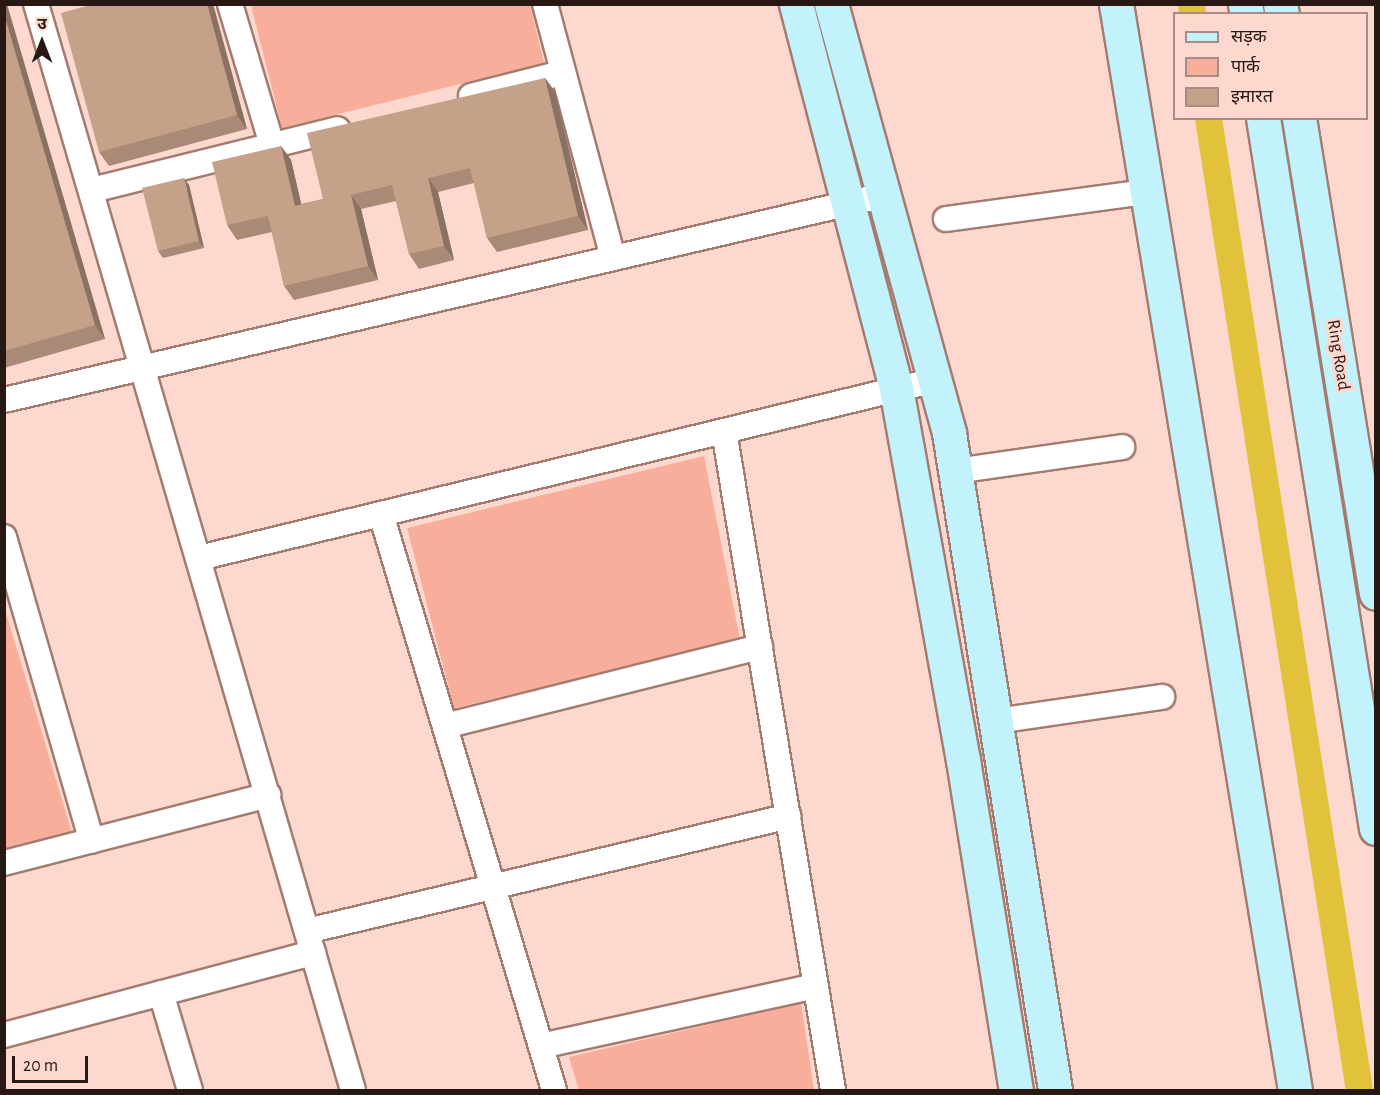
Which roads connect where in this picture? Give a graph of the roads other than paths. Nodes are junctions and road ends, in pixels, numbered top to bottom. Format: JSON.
{"nodes":[{"id":1,"x":36,"y":4,"type":"edge"},
{"id":2,"x":230,"y":4,"type":"edge"},
{"id":3,"x":545,"y":4,"type":"edge"},
{"id":4,"x":796,"y":4,"type":"edge"},
{"id":5,"x":831,"y":4,"type":"edge"},
{"id":6,"x":1116,"y":4,"type":"edge"},
{"id":7,"x":561,"y":73,"type":"junction"},
{"id":8,"x":446,"y":102,"type":"edge"},
{"id":9,"x":1263,"y":120,"type":"edge"},
{"id":10,"x":1299,"y":120,"type":"edge"},
{"id":11,"x":364,"y":122,"type":"edge"},
{"id":12,"x":272,"y":145,"type":"junction"},
{"id":13,"x":92,"y":190,"type":"junction"},
{"id":14,"x":1148,"y":192,"type":"junction"},
{"id":15,"x":884,"y":195,"type":"junction"},
{"id":16,"x":847,"y":206,"type":"junction"},
{"id":17,"x":946,"y":219,"type":"dead end"},
{"id":18,"x":613,"y":258,"type":"junction"},
{"id":19,"x":145,"y":367,"type":"junction"},
{"id":20,"x":935,"y":380,"type":"junction"},
{"id":21,"x":896,"y":388,"type":"junction"},
{"id":22,"x":4,"y":400,"type":"edge"},
{"id":23,"x":724,"y":431,"type":"junction"},
{"id":24,"x":1122,"y":447,"type":"dead end"},
{"id":25,"x":956,"y":471,"type":"junction"},
{"id":26,"x":381,"y":514,"type":"junction"},
{"id":27,"x":1371,"y":533,"type":"edge"},
{"id":28,"x":4,"y":537,"type":"edge"},
{"id":29,"x":199,"y":558,"type":"junction"},
{"id":30,"x":9,"y":572,"type":"edge"},
{"id":31,"x":1376,"y":593,"type":"edge"},
{"id":32,"x":760,"y":646,"type":"junction"},
{"id":33,"x":1162,"y":697,"type":"dead end"},
{"id":34,"x":997,"y":720,"type":"junction"},
{"id":35,"x":445,"y":726,"type":"junction"},
{"id":36,"x":268,"y":795,"type":"junction"},
{"id":37,"x":788,"y":816,"type":"junction"},
{"id":38,"x":1376,"y":828,"type":"edge"},
{"id":39,"x":92,"y":841,"type":"junction"},
{"id":40,"x":4,"y":863,"type":"edge"},
{"id":41,"x":493,"y":886,"type":"junction"},
{"id":42,"x":310,"y":942,"type":"junction"},
{"id":43,"x":816,"y":986,"type":"junction"},
{"id":44,"x":161,"y":993,"type":"junction"},
{"id":45,"x":4,"y":1035,"type":"edge"},
{"id":46,"x":541,"y":1046,"type":"junction"},
{"id":47,"x":190,"y":1090,"type":"edge"},
{"id":48,"x":353,"y":1090,"type":"edge"},
{"id":49,"x":554,"y":1090,"type":"edge"},
{"id":50,"x":833,"y":1090,"type":"edge"},
{"id":51,"x":1016,"y":1090,"type":"edge"},
{"id":52,"x":1055,"y":1090,"type":"edge"},
{"id":53,"x":1295,"y":1090,"type":"edge"}],
"edges":[{"from":1,"to":13,"type":"street"},
{"from":2,"to":12,"type":"street"},
{"from":3,"to":7,"type":"street"},
{"from":4,"to":16,"type":"street"},
{"from":5,"to":15,"type":"street"},
{"from":6,"to":14,"type":"street"},
{"from":7,"to":8,"type":"street"},
{"from":7,"to":18,"type":"street"},
{"from":9,"to":38,"type":"street"},
{"from":10,"to":27,"type":"street","name":"Ring Road"},
{"from":11,"to":12,"type":"street"},
{"from":12,"to":13,"type":"street"},
{"from":13,"to":19,"type":"street"},
{"from":14,"to":17,"type":"street"},
{"from":14,"to":53,"type":"street"},
{"from":15,"to":16,"type":"street"},
{"from":15,"to":20,"type":"street"},
{"from":16,"to":18,"type":"street"},
{"from":16,"to":21,"type":"street"},
{"from":18,"to":19,"type":"street"},
{"from":19,"to":22,"type":"street"},
{"from":19,"to":29,"type":"street"},
{"from":20,"to":21,"type":"street"},
{"from":20,"to":25,"type":"street"},
{"from":21,"to":23,"type":"street"},
{"from":21,"to":51,"type":"street"},
{"from":23,"to":26,"type":"street"},
{"from":23,"to":32,"type":"street"},
{"from":24,"to":25,"type":"street"},
{"from":25,"to":34,"type":"street"},
{"from":26,"to":29,"type":"street"},
{"from":26,"to":35,"type":"street"},
{"from":27,"to":31,"type":"street","name":"Ring Road"},
{"from":28,"to":30,"type":"street"},
{"from":29,"to":36,"type":"street"},
{"from":30,"to":39,"type":"street"},
{"from":32,"to":35,"type":"street"},
{"from":32,"to":37,"type":"street"},
{"from":33,"to":34,"type":"street"},
{"from":34,"to":52,"type":"street"},
{"from":35,"to":41,"type":"street"},
{"from":36,"to":39,"type":"street"},
{"from":36,"to":42,"type":"street"},
{"from":37,"to":41,"type":"street"},
{"from":37,"to":43,"type":"street"},
{"from":39,"to":40,"type":"street"},
{"from":41,"to":42,"type":"street"},
{"from":41,"to":46,"type":"street"},
{"from":42,"to":44,"type":"street"},
{"from":42,"to":48,"type":"street"},
{"from":43,"to":46,"type":"street"},
{"from":43,"to":50,"type":"street"},
{"from":44,"to":45,"type":"street"},
{"from":44,"to":47,"type":"street"},
{"from":46,"to":49,"type":"street"}]}
